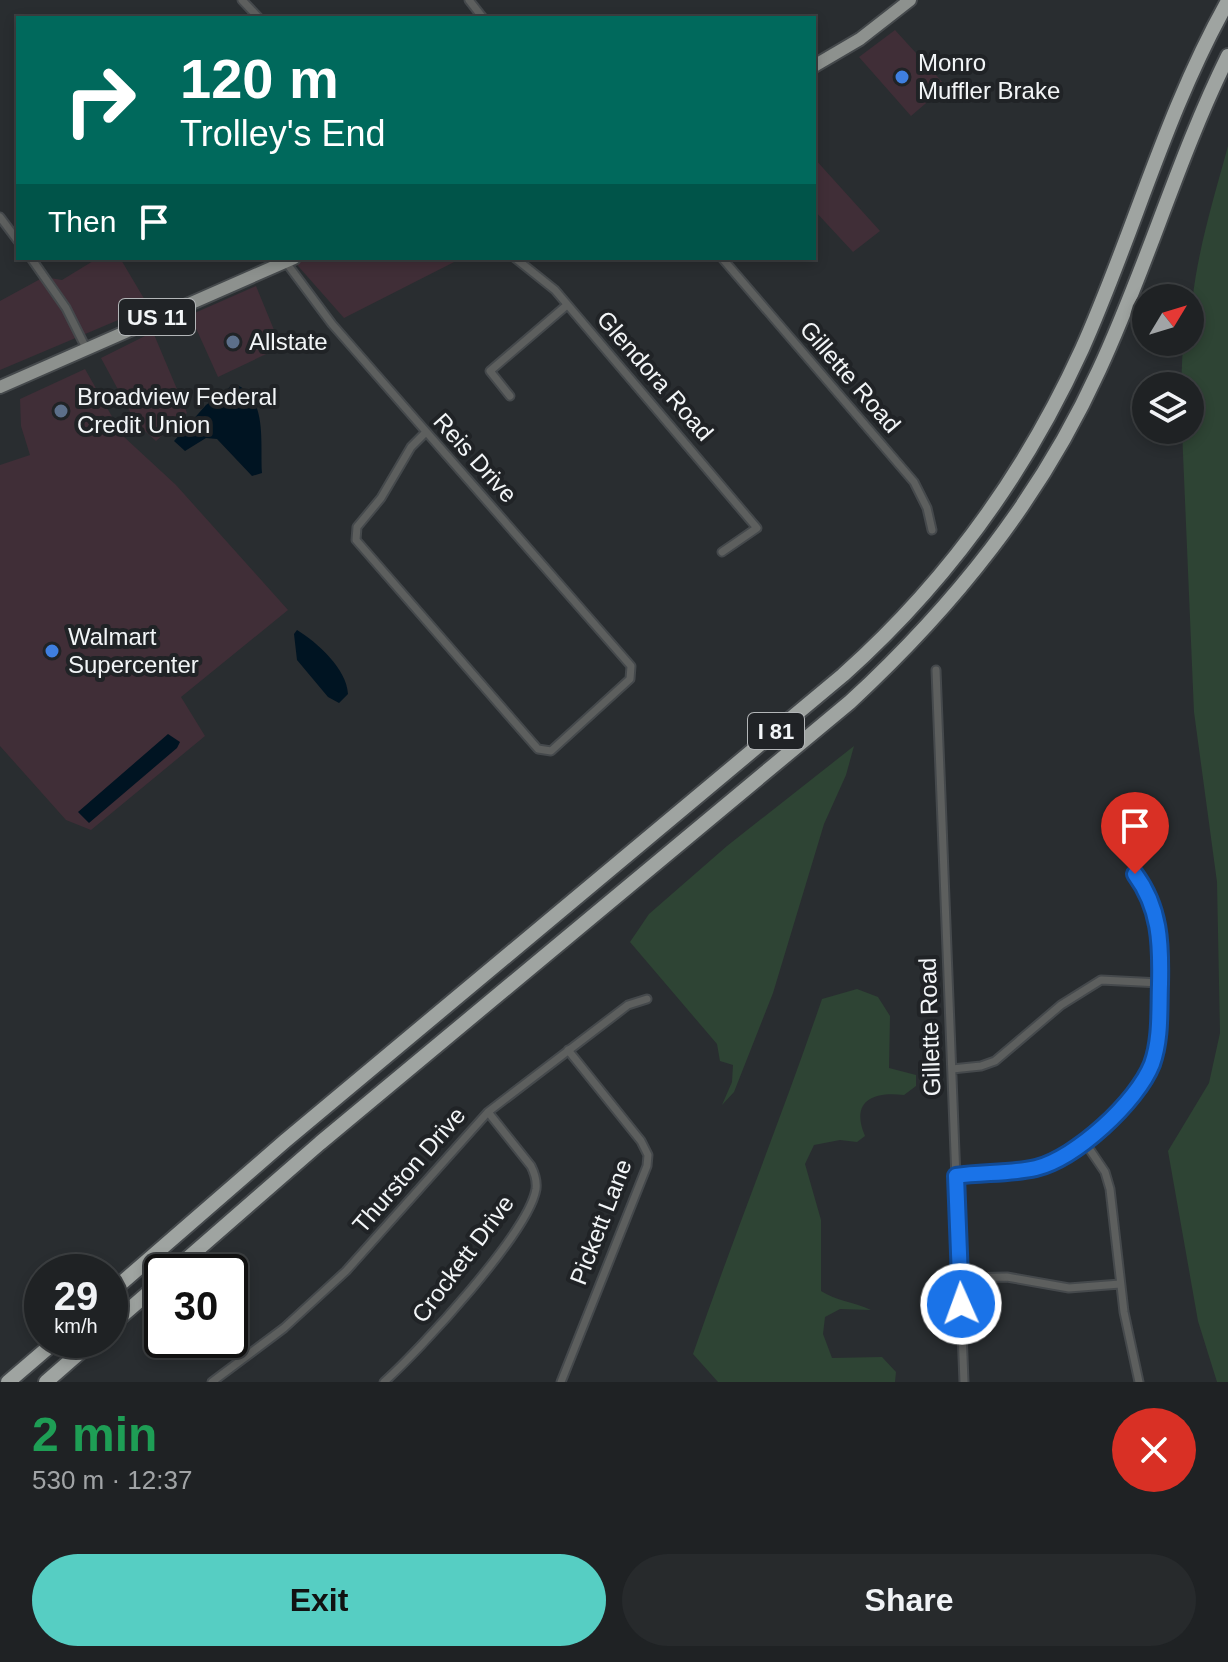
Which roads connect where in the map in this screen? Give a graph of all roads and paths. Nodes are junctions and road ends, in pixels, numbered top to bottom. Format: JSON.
{"nodes":[{"id":1,"x":242,"y":0,"type":"edge"},
{"id":2,"x":469,"y":0,"type":"edge"},
{"id":3,"x":910,"y":0,"type":"edge"},
{"id":4,"x":1228,"y":1,"type":"edge"},
{"id":5,"x":257,"y":16,"type":"edge"},
{"id":6,"x":481,"y":16,"type":"edge"},
{"id":7,"x":1228,"y":56,"type":"edge"},
{"id":8,"x":816,"y":65,"type":"edge"},
{"id":9,"x":0,"y":217,"type":"edge"},
{"id":10,"x":16,"y":238,"type":"edge"},
{"id":11,"x":32,"y":260,"type":"edge"},
{"id":12,"x":289,"y":260,"type":"edge"},
{"id":13,"x":517,"y":260,"type":"edge"},
{"id":14,"x":724,"y":260,"type":"edge"},
{"id":15,"x":567,"y":305,"type":"junction"},
{"id":16,"x":86,"y":348,"type":"junction"},
{"id":17,"x":0,"y":387,"type":"edge"},
{"id":18,"x":510,"y":396,"type":"dead end"},
{"id":19,"x":425,"y":433,"type":"junction"},
{"id":20,"x":932,"y":530,"type":"dead end"},
{"id":21,"x":722,"y":552,"type":"dead end"},
{"id":22,"x":936,"y":670,"type":"dead end"},
{"id":23,"x":1135,"y":874,"type":"dead end"},
{"id":24,"x":1160,"y":983,"type":"junction"},
{"id":25,"x":647,"y":999,"type":"dead end"},
{"id":26,"x":568,"y":1050,"type":"junction"},
{"id":27,"x":952,"y":1069,"type":"junction"},
{"id":28,"x":488,"y":1112,"type":"junction"},
{"id":29,"x":1084,"y":1141,"type":"junction"},
{"id":30,"x":956,"y":1176,"type":"junction"},
{"id":31,"x":193,"y":1254,"type":"edge"},
{"id":32,"x":128,"y":1277,"type":"edge"},
{"id":33,"x":960,"y":1278,"type":"junction"},
{"id":34,"x":1120,"y":1284,"type":"junction"},
{"id":35,"x":144,"y":1297,"type":"edge"},
{"id":36,"x":128,"y":1310,"type":"edge"},
{"id":37,"x":36,"y":1358,"type":"edge"},
{"id":38,"x":73,"y":1358,"type":"edge"},
{"id":39,"x":8,"y":1382,"type":"edge"},
{"id":40,"x":46,"y":1382,"type":"edge"},
{"id":41,"x":212,"y":1382,"type":"edge"},
{"id":42,"x":384,"y":1382,"type":"edge"},
{"id":43,"x":561,"y":1382,"type":"edge"},
{"id":44,"x":964,"y":1382,"type":"edge"},
{"id":45,"x":1139,"y":1382,"type":"edge"}],
"edges":[{"from":1,"to":5,"type":"street"},
{"from":2,"to":6,"type":"street"},
{"from":3,"to":8,"type":"main road"},
{"from":4,"to":32,"type":"highway","number":"I 81"},
{"from":7,"to":31,"type":"highway","number":"I 81"},
{"from":9,"to":10,"type":"street"},
{"from":11,"to":16,"type":"street"},
{"from":12,"to":16,"type":"main road","number":"US 11"},
{"from":12,"to":19,"type":"street","name":"Reis Drive"},
{"from":13,"to":15,"type":"street","name":"Glendora Road"},
{"from":14,"to":20,"type":"street","name":"Gillette Road"},
{"from":15,"to":18,"type":"street"},
{"from":15,"to":21,"type":"street","name":"Glendora Road"},
{"from":16,"to":17,"type":"main road","number":"US 11"},
{"from":19,"to":19,"type":"street","name":"Reis Drive"},
{"from":22,"to":27,"type":"street","name":"Gillette Road"},
{"from":23,"to":24,"type":"street"},
{"from":24,"to":27,"type":"street"},
{"from":24,"to":29,"type":"street"},
{"from":25,"to":26,"type":"street","name":"Thurston Drive"},
{"from":26,"to":28,"type":"street","name":"Thurston Drive"},
{"from":26,"to":43,"type":"street","name":"Pickett Lane"},
{"from":27,"to":30,"type":"street","name":"Gillette Road"},
{"from":28,"to":41,"type":"street","name":"Thurston Drive"},
{"from":28,"to":42,"type":"street","name":"Crockett Drive"},
{"from":29,"to":30,"type":"street"},
{"from":29,"to":34,"type":"street"},
{"from":30,"to":33,"type":"street","name":"Gillette Road"},
{"from":33,"to":34,"type":"street"},
{"from":33,"to":44,"type":"street","name":"Gillette Road"},
{"from":34,"to":45,"type":"street"},
{"from":35,"to":36,"type":"highway"},
{"from":37,"to":39,"type":"highway"},
{"from":38,"to":40,"type":"highway"}]}
